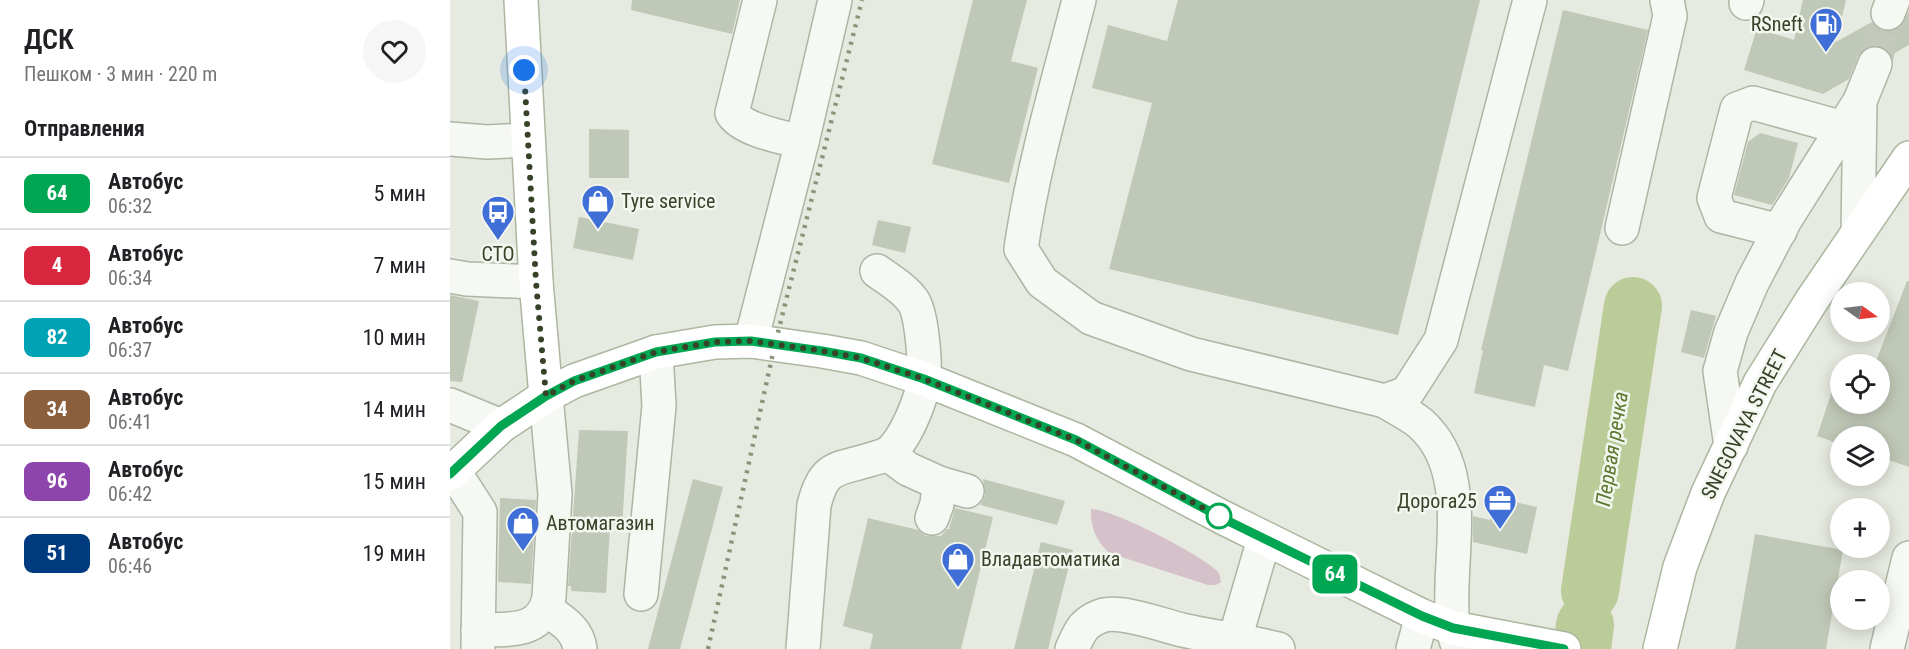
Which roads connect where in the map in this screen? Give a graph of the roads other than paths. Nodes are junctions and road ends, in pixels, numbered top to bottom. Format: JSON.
{"nodes":[{"id":1,"x":521,"y":0,"type":"edge"},
{"id":2,"x":760,"y":0,"type":"edge"},
{"id":3,"x":835,"y":0,"type":"edge"},
{"id":4,"x":1079,"y":0,"type":"edge"},
{"id":5,"x":1530,"y":0,"type":"edge"},
{"id":6,"x":1667,"y":0,"type":"edge"},
{"id":7,"x":1875,"y":64,"type":"tunnel mouth"},
{"id":8,"x":1852,"y":114,"type":"junction"},
{"id":9,"x":450,"y":139,"type":"edge"},
{"id":10,"x":528,"y":140,"type":"junction"},
{"id":11,"x":802,"y":142,"type":"junction"},
{"id":12,"x":1909,"y":158,"type":"edge"},
{"id":13,"x":1622,"y":228,"type":"dead end"},
{"id":14,"x":1780,"y":231,"type":"junction"},
{"id":15,"x":1858,"y":232,"type":"junction"},
{"id":16,"x":877,"y":271,"type":"dead end"},
{"id":17,"x":450,"y":276,"type":"edge"},
{"id":18,"x":536,"y":282,"type":"junction"},
{"id":19,"x":751,"y":341,"type":"junction"},
{"id":20,"x":656,"y":352,"type":"junction"},
{"id":21,"x":924,"y":379,"type":"junction"},
{"id":22,"x":546,"y":396,"type":"junction"},
{"id":23,"x":1385,"y":401,"type":"junction"},
{"id":24,"x":450,"y":405,"type":"edge"},
{"id":25,"x":501,"y":426,"type":"junction"},
{"id":26,"x":1731,"y":446,"type":"junction"},
{"id":27,"x":888,"y":454,"type":"junction"},
{"id":28,"x":451,"y":472,"type":"edge"},
{"id":29,"x":932,"y":518,"type":"dead end"},
{"id":30,"x":1264,"y":539,"type":"junction"},
{"id":31,"x":1909,"y":558,"type":"edge"},
{"id":32,"x":641,"y":594,"type":"dead end"},
{"id":33,"x":546,"y":610,"type":"junction"},
{"id":34,"x":1422,"y":616,"type":"junction"},
{"id":35,"x":1456,"y":635,"type":"edge"},
{"id":36,"x":478,"y":640,"type":"edge"},
{"id":37,"x":1234,"y":644,"type":"edge"},
{"id":38,"x":580,"y":649,"type":"edge"},
{"id":39,"x":803,"y":649,"type":"edge"},
{"id":40,"x":1072,"y":649,"type":"edge"},
{"id":41,"x":1278,"y":649,"type":"edge"},
{"id":42,"x":1413,"y":649,"type":"edge"},
{"id":43,"x":1564,"y":649,"type":"edge"},
{"id":44,"x":1660,"y":649,"type":"edge"},
{"id":45,"x":1887,"y":649,"type":"edge"}],
"edges":[{"from":1,"to":10,"type":"main road"},
{"from":2,"to":11,"type":"lane"},
{"from":3,"to":11,"type":"lane"},
{"from":4,"to":23,"type":"lane"},
{"from":5,"to":23,"type":"lane"},
{"from":6,"to":13,"type":"lane"},
{"from":7,"to":8,"type":"lane"},
{"from":8,"to":14,"type":"lane"},
{"from":8,"to":14,"type":"lane"},
{"from":8,"to":15,"type":"lane"},
{"from":9,"to":10,"type":"lane"},
{"from":10,"to":18,"type":"main road"},
{"from":11,"to":19,"type":"lane"},
{"from":12,"to":15,"type":"main road","name":"SNEGOVAYA STREET"},
{"from":14,"to":26,"type":"lane"},
{"from":15,"to":26,"type":"main road","name":"SNEGOVAYA STREET"},
{"from":16,"to":21,"type":"lane"},
{"from":17,"to":18,"type":"lane"},
{"from":18,"to":22,"type":"main road"},
{"from":19,"to":20,"type":"main road"},
{"from":19,"to":21,"type":"main road"},
{"from":20,"to":22,"type":"main road"},
{"from":20,"to":32,"type":"lane"},
{"from":21,"to":27,"type":"lane"},
{"from":21,"to":30,"type":"main road"},
{"from":22,"to":25,"type":"main road"},
{"from":22,"to":33,"type":"lane"},
{"from":23,"to":35,"type":"lane"},
{"from":24,"to":25,"type":"lane"},
{"from":25,"to":28,"type":"main road"},
{"from":26,"to":44,"type":"main road","name":"SNEGOVAYA STREET"},
{"from":27,"to":29,"type":"lane"},
{"from":27,"to":39,"type":"lane"},
{"from":28,"to":36,"type":"lane"},
{"from":30,"to":34,"type":"main road"},
{"from":30,"to":37,"type":"lane"},
{"from":31,"to":45,"type":"lane"},
{"from":33,"to":36,"type":"lane"},
{"from":33,"to":38,"type":"lane"},
{"from":34,"to":35,"type":"main road"},
{"from":34,"to":42,"type":"lane"},
{"from":35,"to":43,"type":"main road"},
{"from":37,"to":40,"type":"lane"},
{"from":37,"to":41,"type":"lane"}]}
